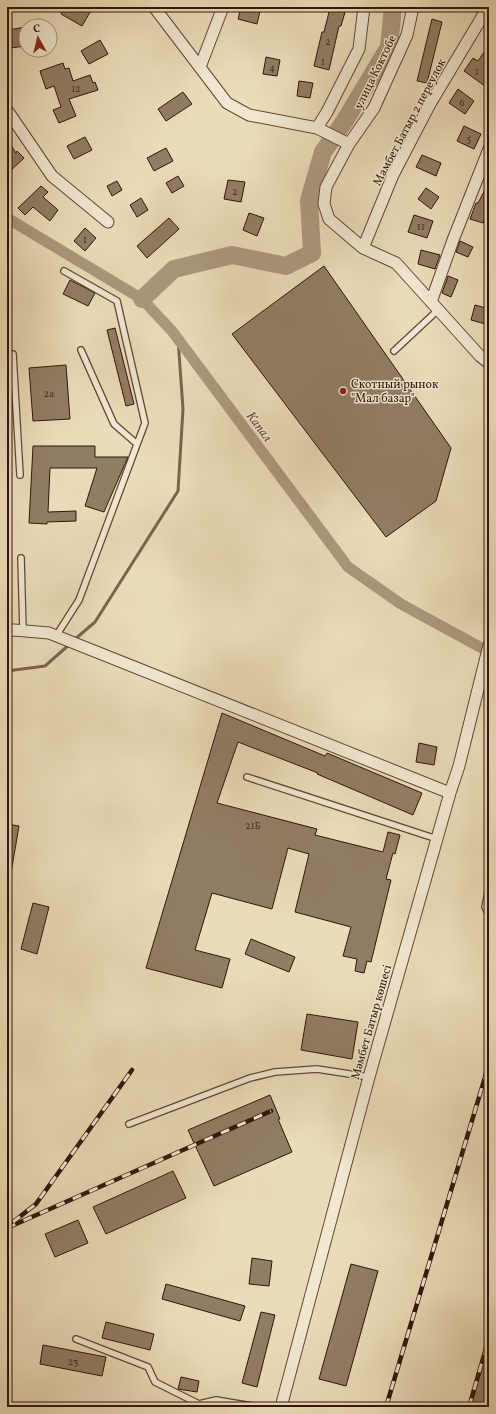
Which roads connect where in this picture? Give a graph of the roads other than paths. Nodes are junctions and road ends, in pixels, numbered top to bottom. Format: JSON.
{"nodes":[{"id":1,"x":154,"y":7,"type":"edge"},
{"id":2,"x":223,"y":7,"type":"edge"},
{"id":3,"x":364,"y":7,"type":"edge"},
{"id":4,"x":413,"y":7,"type":"edge"},
{"id":5,"x":488,"y":7,"type":"edge"},
{"id":6,"x":200,"y":68,"type":"junction"},
{"id":7,"x":7,"y":110,"type":"edge"},
{"id":8,"x":317,"y":128,"type":"junction"},
{"id":9,"x":349,"y":144,"type":"junction"},
{"id":10,"x":489,"y":149,"type":"edge"},
{"id":11,"x":108,"y":222,"type":"dead end"},
{"id":12,"x":363,"y":248,"type":"junction"},
{"id":13,"x":64,"y":271,"type":"dead end"},
{"id":14,"x":434,"y":306,"type":"junction"},
{"id":15,"x":81,"y":350,"type":"dead end"},
{"id":16,"x":394,"y":350,"type":"dead end"},
{"id":17,"x":7,"y":354,"type":"edge"},
{"id":18,"x":489,"y":363,"type":"edge"},
{"id":19,"x":137,"y":444,"type":"junction"},
{"id":20,"x":20,"y":475,"type":"dead end"},
{"id":21,"x":21,"y":558,"type":"dead end"},
{"id":22,"x":7,"y":631,"type":"edge"},
{"id":23,"x":23,"y":631,"type":"junction"},
{"id":24,"x":61,"y":638,"type":"junction"},
{"id":25,"x":489,"y":645,"type":"edge"},
{"id":26,"x":247,"y":776,"type":"dead end"},
{"id":27,"x":450,"y":793,"type":"junction"},
{"id":28,"x":437,"y":839,"type":"junction"},
{"id":29,"x":489,"y":887,"type":"edge"},
{"id":30,"x":489,"y":915,"type":"edge"},
{"id":31,"x":369,"y":1077,"type":"junction"},
{"id":32,"x":129,"y":1124,"type":"dead end"},
{"id":33,"x":76,"y":1339,"type":"dead end"},
{"id":34,"x":200,"y":1405,"type":"edge"},
{"id":35,"x":258,"y":1407,"type":"edge"},
{"id":36,"x":281,"y":1407,"type":"edge"}],
"edges":[{"from":1,"to":6,"type":"street"},
{"from":2,"to":6,"type":"street"},
{"from":3,"to":8,"type":"street"},
{"from":4,"to":9,"type":"street","name":"улица Коктобе"},
{"from":5,"to":12,"type":"street","name":"Мамбет Батыр 2 переулок"},
{"from":6,"to":8,"type":"street"},
{"from":7,"to":11,"type":"street"},
{"from":8,"to":9,"type":"street"},
{"from":9,"to":12,"type":"street","name":"улица Коктобе"},
{"from":10,"to":14,"type":"street"},
{"from":12,"to":14,"type":"street"},
{"from":13,"to":19,"type":"lane"},
{"from":14,"to":16,"type":"lane"},
{"from":14,"to":18,"type":"street"},
{"from":15,"to":19,"type":"lane"},
{"from":17,"to":20,"type":"lane"},
{"from":19,"to":24,"type":"lane"},
{"from":21,"to":23,"type":"lane"},
{"from":22,"to":23,"type":"street"},
{"from":23,"to":24,"type":"street"},
{"from":24,"to":27,"type":"street"},
{"from":25,"to":27,"type":"street","name":"Мәмбет Батыр көшесі"},
{"from":26,"to":28,"type":"lane"},
{"from":27,"to":28,"type":"street","name":"Мәмбет Батыр көшесі"},
{"from":28,"to":31,"type":"street","name":"Мәмбет Батыр көшесі"},
{"from":29,"to":30,"type":"lane"},
{"from":31,"to":32,"type":"lane"},
{"from":31,"to":36,"type":"street","name":"Мәмбет Батыр көшесі"},
{"from":33,"to":34,"type":"lane"},
{"from":34,"to":35,"type":"lane"}]}
